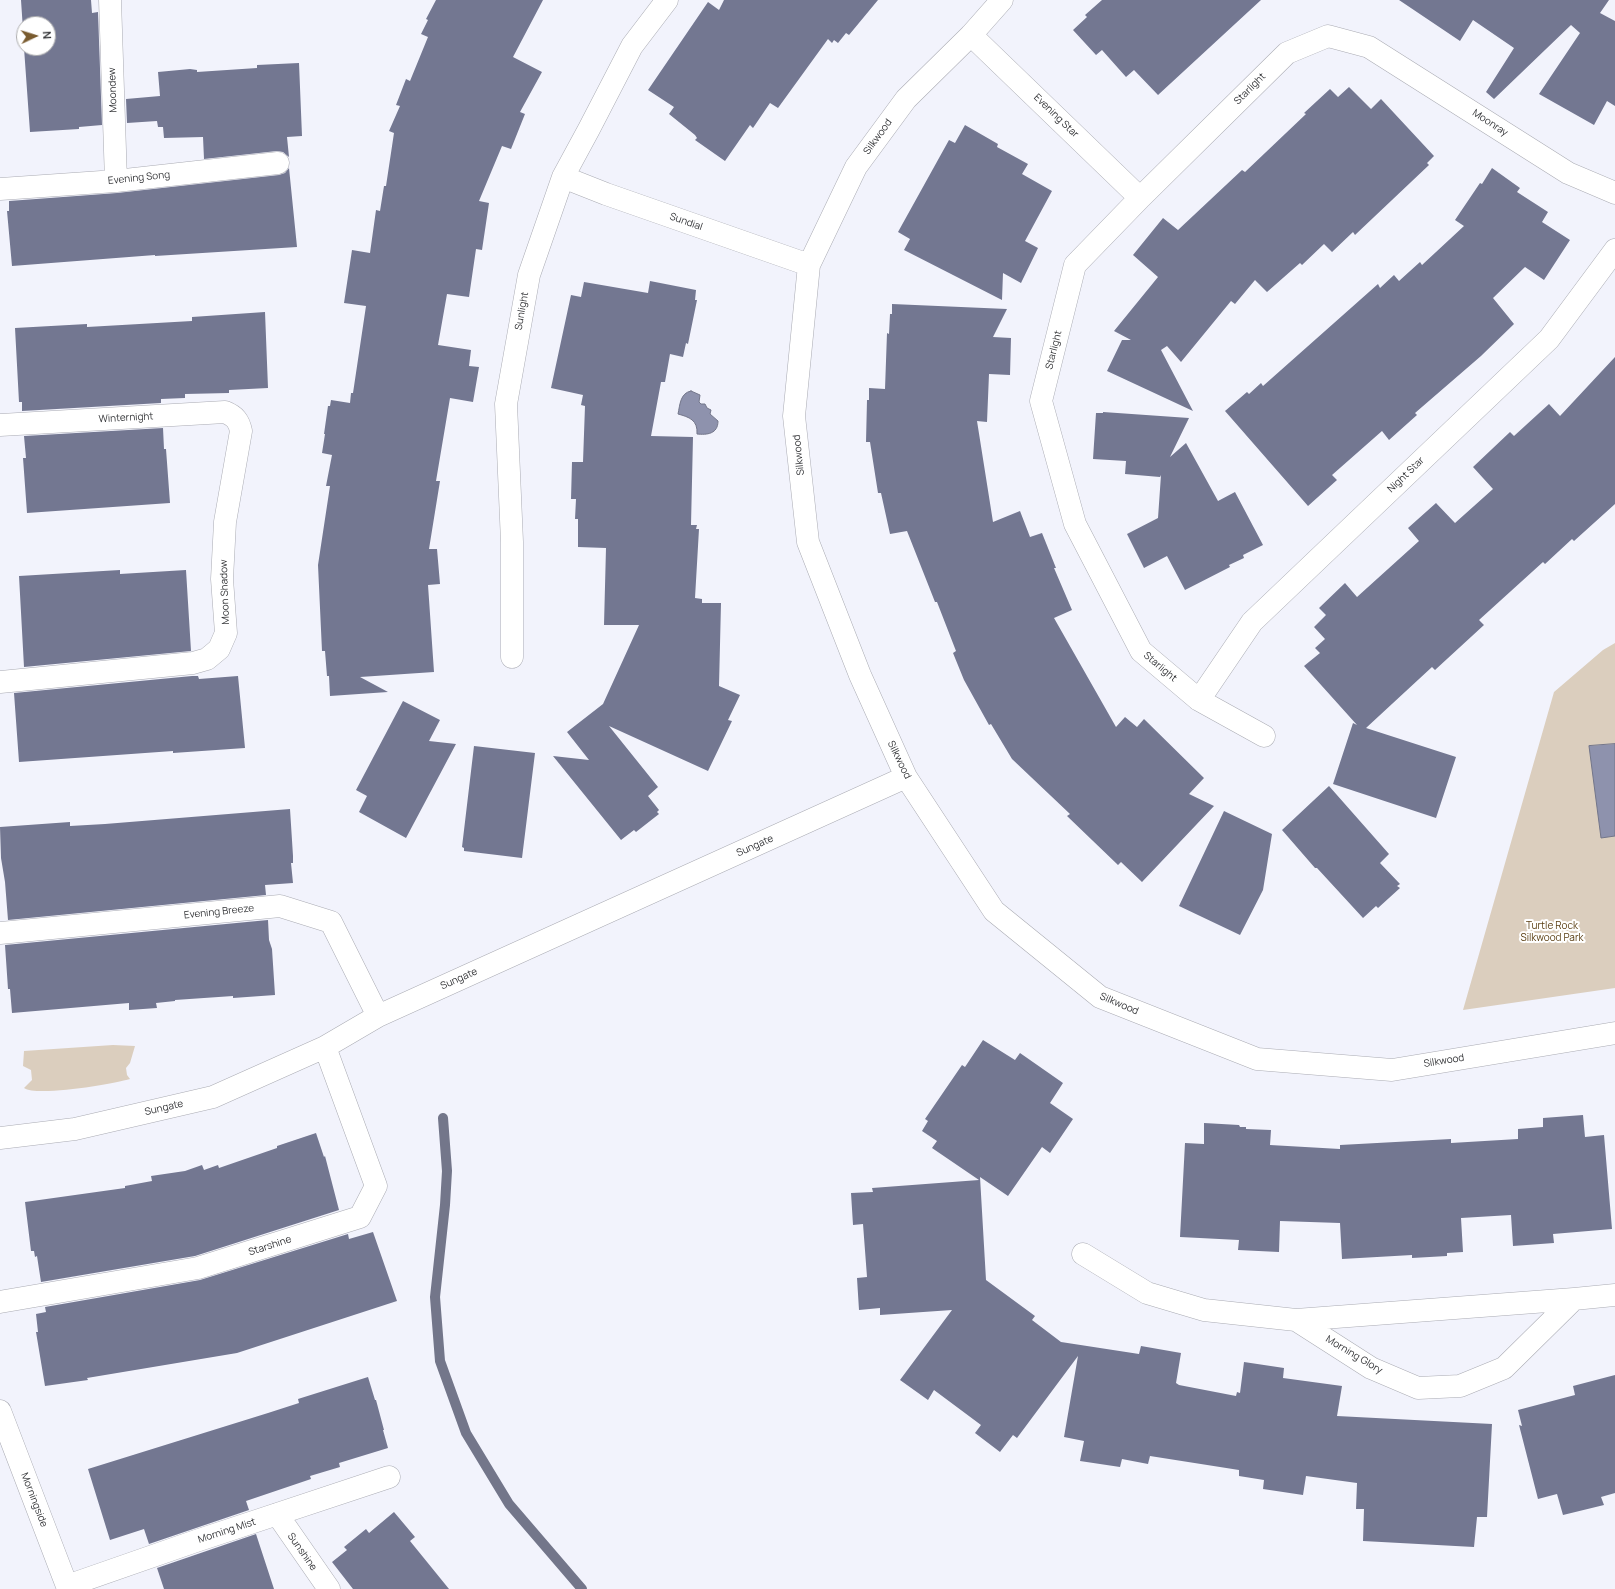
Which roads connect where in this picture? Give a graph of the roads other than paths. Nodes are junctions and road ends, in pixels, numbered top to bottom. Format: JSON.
{"nodes":[{"id":1,"x":110,"y":0,"type":"edge"},
{"id":2,"x":667,"y":0,"type":"edge"},
{"id":3,"x":1002,"y":0,"type":"edge"},
{"id":4,"x":971,"y":35,"type":"junction"},
{"id":5,"x":1369,"y":47,"type":"joint"},
{"id":6,"x":278,"y":164,"type":"dead end"},
{"id":7,"x":563,"y":177,"type":"junction"},
{"id":8,"x":116,"y":181,"type":"junction"},
{"id":9,"x":0,"y":188,"type":"edge"},
{"id":10,"x":1615,"y":193,"type":"edge"},
{"id":11,"x":1140,"y":198,"type":"junction"},
{"id":12,"x":1615,"y":250,"type":"edge"},
{"id":13,"x":810,"y":265,"type":"junction"},
{"id":14,"x":0,"y":425,"type":"edge"},
{"id":15,"x":241,"y":431,"type":"joint"},
{"id":16,"x":512,"y":657,"type":"dead end"},
{"id":17,"x":0,"y":682,"type":"edge"},
{"id":18,"x":1199,"y":700,"type":"junction"},
{"id":19,"x":1264,"y":736,"type":"dead end"},
{"id":20,"x":906,"y":777,"type":"junction"},
{"id":21,"x":0,"y":933,"type":"edge"},
{"id":22,"x":378,"y":1016,"type":"junction"},
{"id":23,"x":1615,"y":1033,"type":"edge"},
{"id":24,"x":325,"y":1048,"type":"junction"},
{"id":25,"x":0,"y":1138,"type":"edge"},
{"id":26,"x":1083,"y":1254,"type":"dead end"},
{"id":27,"x":1615,"y":1295,"type":"edge"},
{"id":28,"x":1574,"y":1299,"type":"junction"},
{"id":29,"x":0,"y":1302,"type":"edge"},
{"id":30,"x":1296,"y":1320,"type":"junction"},
{"id":31,"x":0,"y":1411,"type":"edge"},
{"id":32,"x":389,"y":1477,"type":"dead end"},
{"id":33,"x":277,"y":1514,"type":"junction"},
{"id":34,"x":68,"y":1587,"type":"edge"},
{"id":35,"x":329,"y":1589,"type":"edge"}],
"edges":[{"from":1,"to":8,"type":"street","name":"Moondew"},
{"from":2,"to":7,"type":"street","name":"Sunlight"},
{"from":3,"to":4,"type":"street","name":"Silkwood"},
{"from":4,"to":11,"type":"street","name":"Evening Star"},
{"from":4,"to":13,"type":"street","name":"Silkwood"},
{"from":5,"to":10,"type":"street","name":"Moonray"},
{"from":5,"to":11,"type":"street","name":"Starlight"},
{"from":6,"to":8,"type":"street","name":"Evening Song"},
{"from":7,"to":13,"type":"street","name":"Sundial"},
{"from":7,"to":16,"type":"street","name":"Sunlight"},
{"from":8,"to":9,"type":"street","name":"Evening Song"},
{"from":11,"to":18,"type":"street","name":"Starlight"},
{"from":12,"to":18,"type":"street","name":"Night Star"},
{"from":13,"to":20,"type":"street","name":"Silkwood"},
{"from":14,"to":15,"type":"street","name":"Winternight"},
{"from":15,"to":17,"type":"street","name":"Moon Shadow"},
{"from":18,"to":19,"type":"street","name":"Starlight"},
{"from":20,"to":22,"type":"street","name":"Sungate"},
{"from":20,"to":23,"type":"street","name":"Silkwood"},
{"from":21,"to":22,"type":"street","name":"Evening Breeze"},
{"from":22,"to":24,"type":"street","name":"Sungate"},
{"from":24,"to":25,"type":"street","name":"Sungate"},
{"from":24,"to":29,"type":"street","name":"Starshine"},
{"from":26,"to":30,"type":"street","name":"Morning Glory"},
{"from":27,"to":28,"type":"street","name":"Morning Glory"},
{"from":28,"to":30,"type":"street","name":"Morning Glory"},
{"from":28,"to":30,"type":"street","name":"Morning Glory"},
{"from":31,"to":34,"type":"street","name":"Morningside"},
{"from":32,"to":33,"type":"street","name":"Morning Mist"},
{"from":33,"to":34,"type":"street","name":"Morning Mist"},
{"from":33,"to":35,"type":"street","name":"Sunshine"}]}
